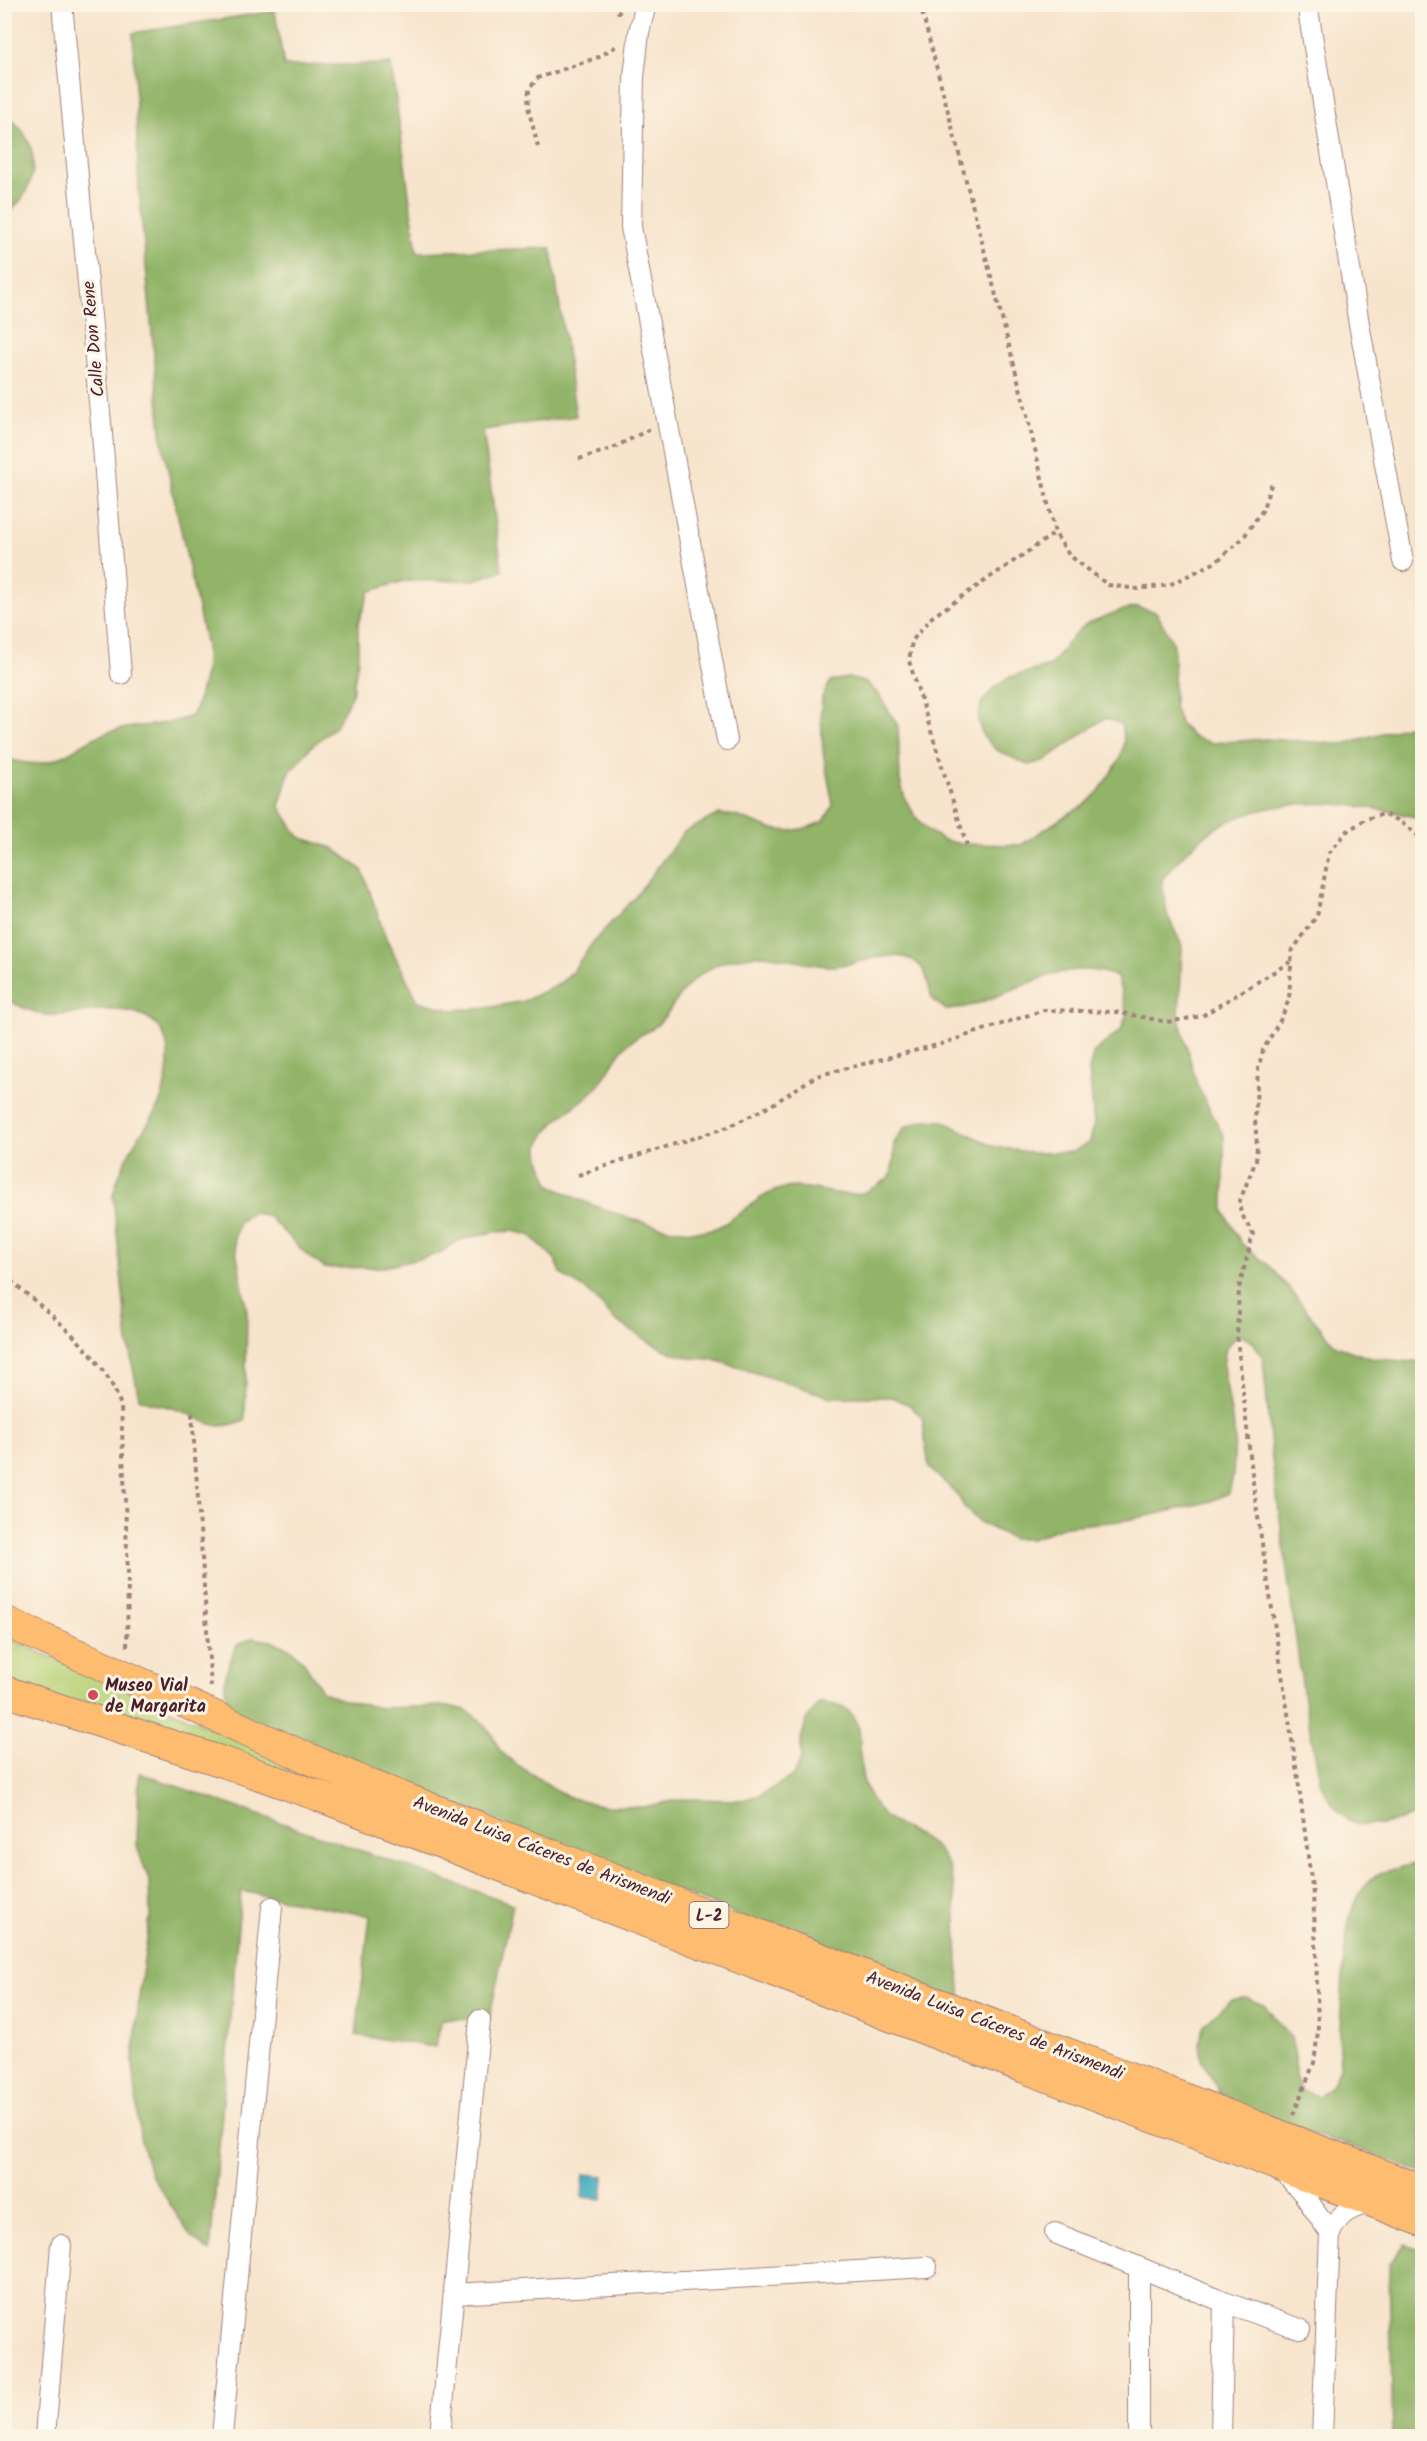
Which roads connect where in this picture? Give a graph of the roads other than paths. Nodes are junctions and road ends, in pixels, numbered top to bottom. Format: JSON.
{"nodes":[{"id":1,"x":62,"y":4,"type":"edge"},
{"id":2,"x":646,"y":4,"type":"edge"},
{"id":3,"x":1307,"y":4,"type":"edge"},
{"id":4,"x":1403,"y":561,"type":"dead end"},
{"id":5,"x":121,"y":674,"type":"dead end"},
{"id":6,"x":727,"y":740,"type":"dead end"},
{"id":7,"x":4,"y":1621,"type":"edge"},
{"id":8,"x":4,"y":1691,"type":"edge"},
{"id":9,"x":272,"y":1907,"type":"dead end"},
{"id":10,"x":480,"y":2020,"type":"dead end"},
{"id":11,"x":1279,"y":2166,"type":"junction"},
{"id":12,"x":1422,"y":2190,"type":"edge"},
{"id":13,"x":1372,"y":2202,"type":"junction"},
{"id":14,"x":1422,"y":2221,"type":"edge"},
{"id":15,"x":1055,"y":2233,"type":"dead end"},
{"id":16,"x":1330,"y":2233,"type":"junction"},
{"id":17,"x":62,"y":2245,"type":"dead end"},
{"id":18,"x":927,"y":2267,"type":"dead end"},
{"id":19,"x":1139,"y":2268,"type":"junction"},
{"id":20,"x":454,"y":2294,"type":"junction"},
{"id":21,"x":1224,"y":2302,"type":"junction"},
{"id":22,"x":1300,"y":2330,"type":"dead end"},
{"id":23,"x":45,"y":2436,"type":"edge"},
{"id":24,"x":222,"y":2436,"type":"edge"},
{"id":25,"x":440,"y":2436,"type":"edge"},
{"id":26,"x":1139,"y":2436,"type":"edge"},
{"id":27,"x":1221,"y":2436,"type":"edge"},
{"id":28,"x":1322,"y":2436,"type":"edge"}],
"edges":[{"from":1,"to":5,"type":"street","name":"Calle Don Rene"},
{"from":2,"to":6,"type":"street"},
{"from":3,"to":4,"type":"street"},
{"from":7,"to":12,"type":"main road","name":"Avenida Luisa Cáceres de Arismendi","number":"L-2"},
{"from":8,"to":11,"type":"main road","name":"Avenida Luisa Cáceres de Arismendi","number":"L-2"},
{"from":9,"to":24,"type":"street"},
{"from":10,"to":20,"type":"street"},
{"from":11,"to":13,"type":"main road","name":"Avenida Luisa Cáceres de Arismendi","number":"L-2"},
{"from":11,"to":16,"type":"street"},
{"from":13,"to":14,"type":"main road","name":"Avenida Luisa Cáceres de Arismendi","number":"L-2"},
{"from":13,"to":16,"type":"street"},
{"from":15,"to":19,"type":"street"},
{"from":16,"to":28,"type":"street"},
{"from":17,"to":23,"type":"street"},
{"from":18,"to":20,"type":"street"},
{"from":19,"to":21,"type":"street"},
{"from":19,"to":26,"type":"street"},
{"from":20,"to":25,"type":"street"},
{"from":21,"to":22,"type":"street"},
{"from":21,"to":27,"type":"street"}]}
